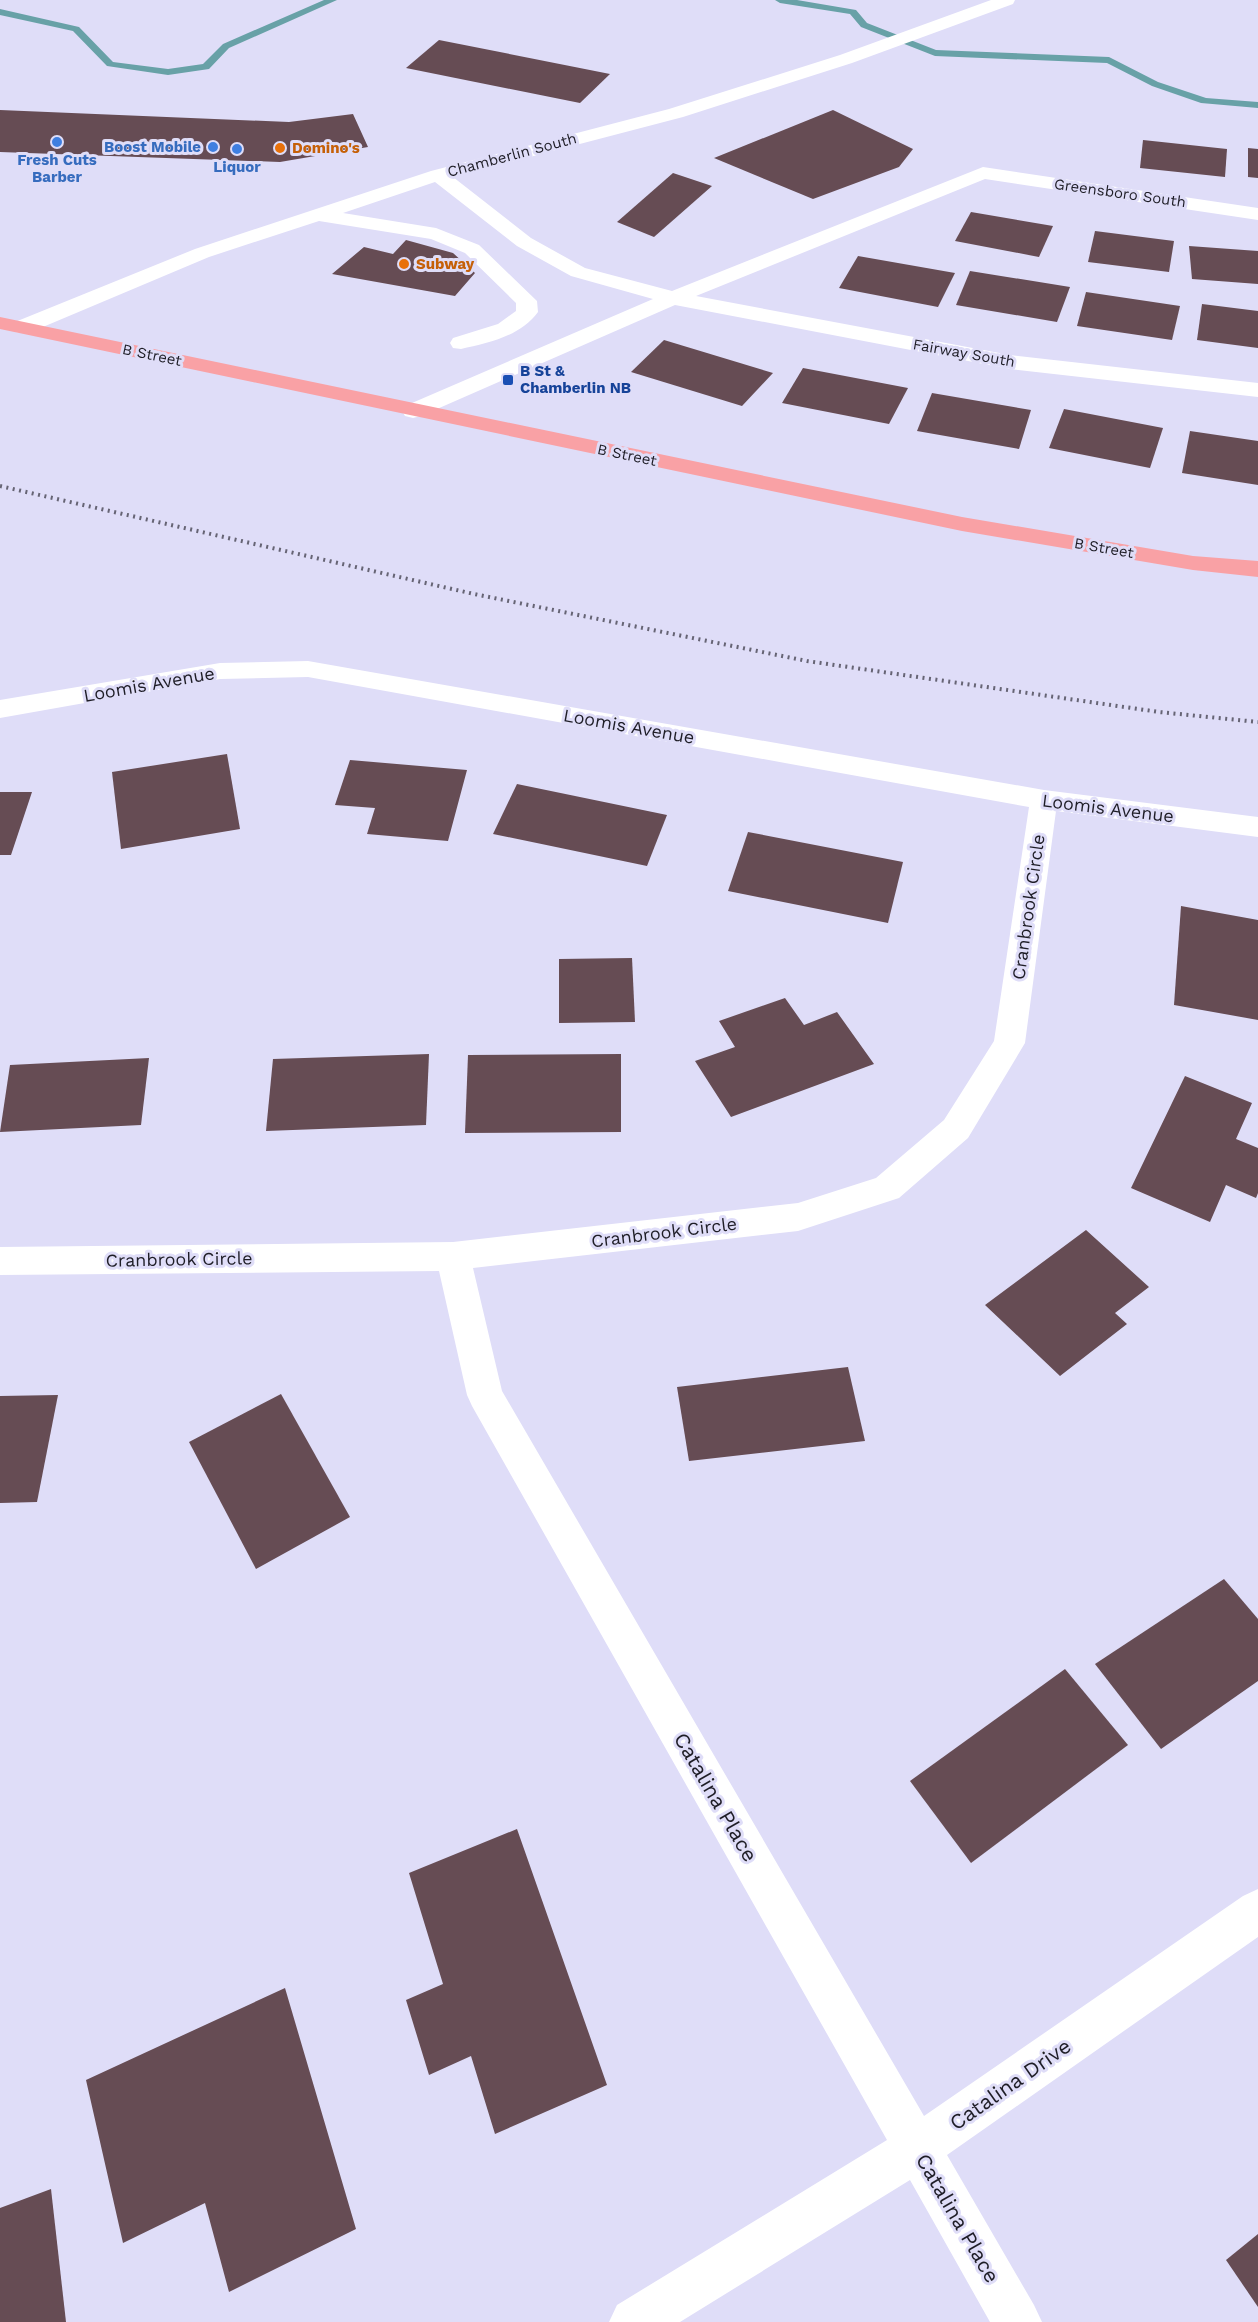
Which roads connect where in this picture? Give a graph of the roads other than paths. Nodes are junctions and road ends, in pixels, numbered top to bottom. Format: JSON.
{"nodes":[{"id":1,"x":1007,"y":0,"type":"edge"},
{"id":2,"x":949,"y":4,"type":"dead end"},
{"id":3,"x":970,"y":13,"type":"junction"},
{"id":4,"x":438,"y":175,"type":"junction"},
{"id":5,"x":1258,"y":214,"type":"edge"},
{"id":6,"x":318,"y":215,"type":"junction"},
{"id":7,"x":673,"y":298,"type":"junction"},
{"id":8,"x":11,"y":325,"type":"edge"},
{"id":9,"x":461,"y":343,"type":"dead end"},
{"id":10,"x":1258,"y":390,"type":"edge"},
{"id":11,"x":413,"y":411,"type":"junction"},
{"id":12,"x":1258,"y":569,"type":"edge"},
{"id":13,"x":0,"y":710,"type":"edge"},
{"id":14,"x":1044,"y":800,"type":"junction"},
{"id":15,"x":1258,"y":827,"type":"edge"},
{"id":16,"x":453,"y":1256,"type":"junction"},
{"id":17,"x":0,"y":1261,"type":"edge"},
{"id":18,"x":1258,"y":1911,"type":"edge"},
{"id":19,"x":918,"y":2148,"type":"junction"},
{"id":20,"x":634,"y":2322,"type":"edge"},
{"id":21,"x":1017,"y":2322,"type":"edge"}],
"edges":[{"from":1,"to":3,"type":"street","name":"Chamberlin South"},
{"from":2,"to":3,"type":"street"},
{"from":3,"to":4,"type":"street","name":"Chamberlin South"},
{"from":4,"to":6,"type":"street","name":"Chamberlin South"},
{"from":4,"to":7,"type":"street","name":"Fairway South"},
{"from":5,"to":7,"type":"street","name":"Greensboro South"},
{"from":6,"to":8,"type":"street","name":"Chamberlin South"},
{"from":6,"to":9,"type":"street"},
{"from":7,"to":10,"type":"street","name":"Fairway South"},
{"from":7,"to":11,"type":"street"},
{"from":8,"to":11,"type":"main road","name":"B Street"},
{"from":11,"to":12,"type":"main road","name":"B Street"},
{"from":13,"to":14,"type":"street","name":"Loomis Avenue"},
{"from":14,"to":15,"type":"street","name":"Loomis Avenue"},
{"from":14,"to":16,"type":"street","name":"Cranbrook Circle"},
{"from":16,"to":17,"type":"street","name":"Cranbrook Circle"},
{"from":16,"to":19,"type":"street","name":"Catalina Place"},
{"from":18,"to":19,"type":"street","name":"Catalina Drive"},
{"from":19,"to":20,"type":"street","name":"Catalina Drive"},
{"from":19,"to":21,"type":"street","name":"Catalina Place"}]}
